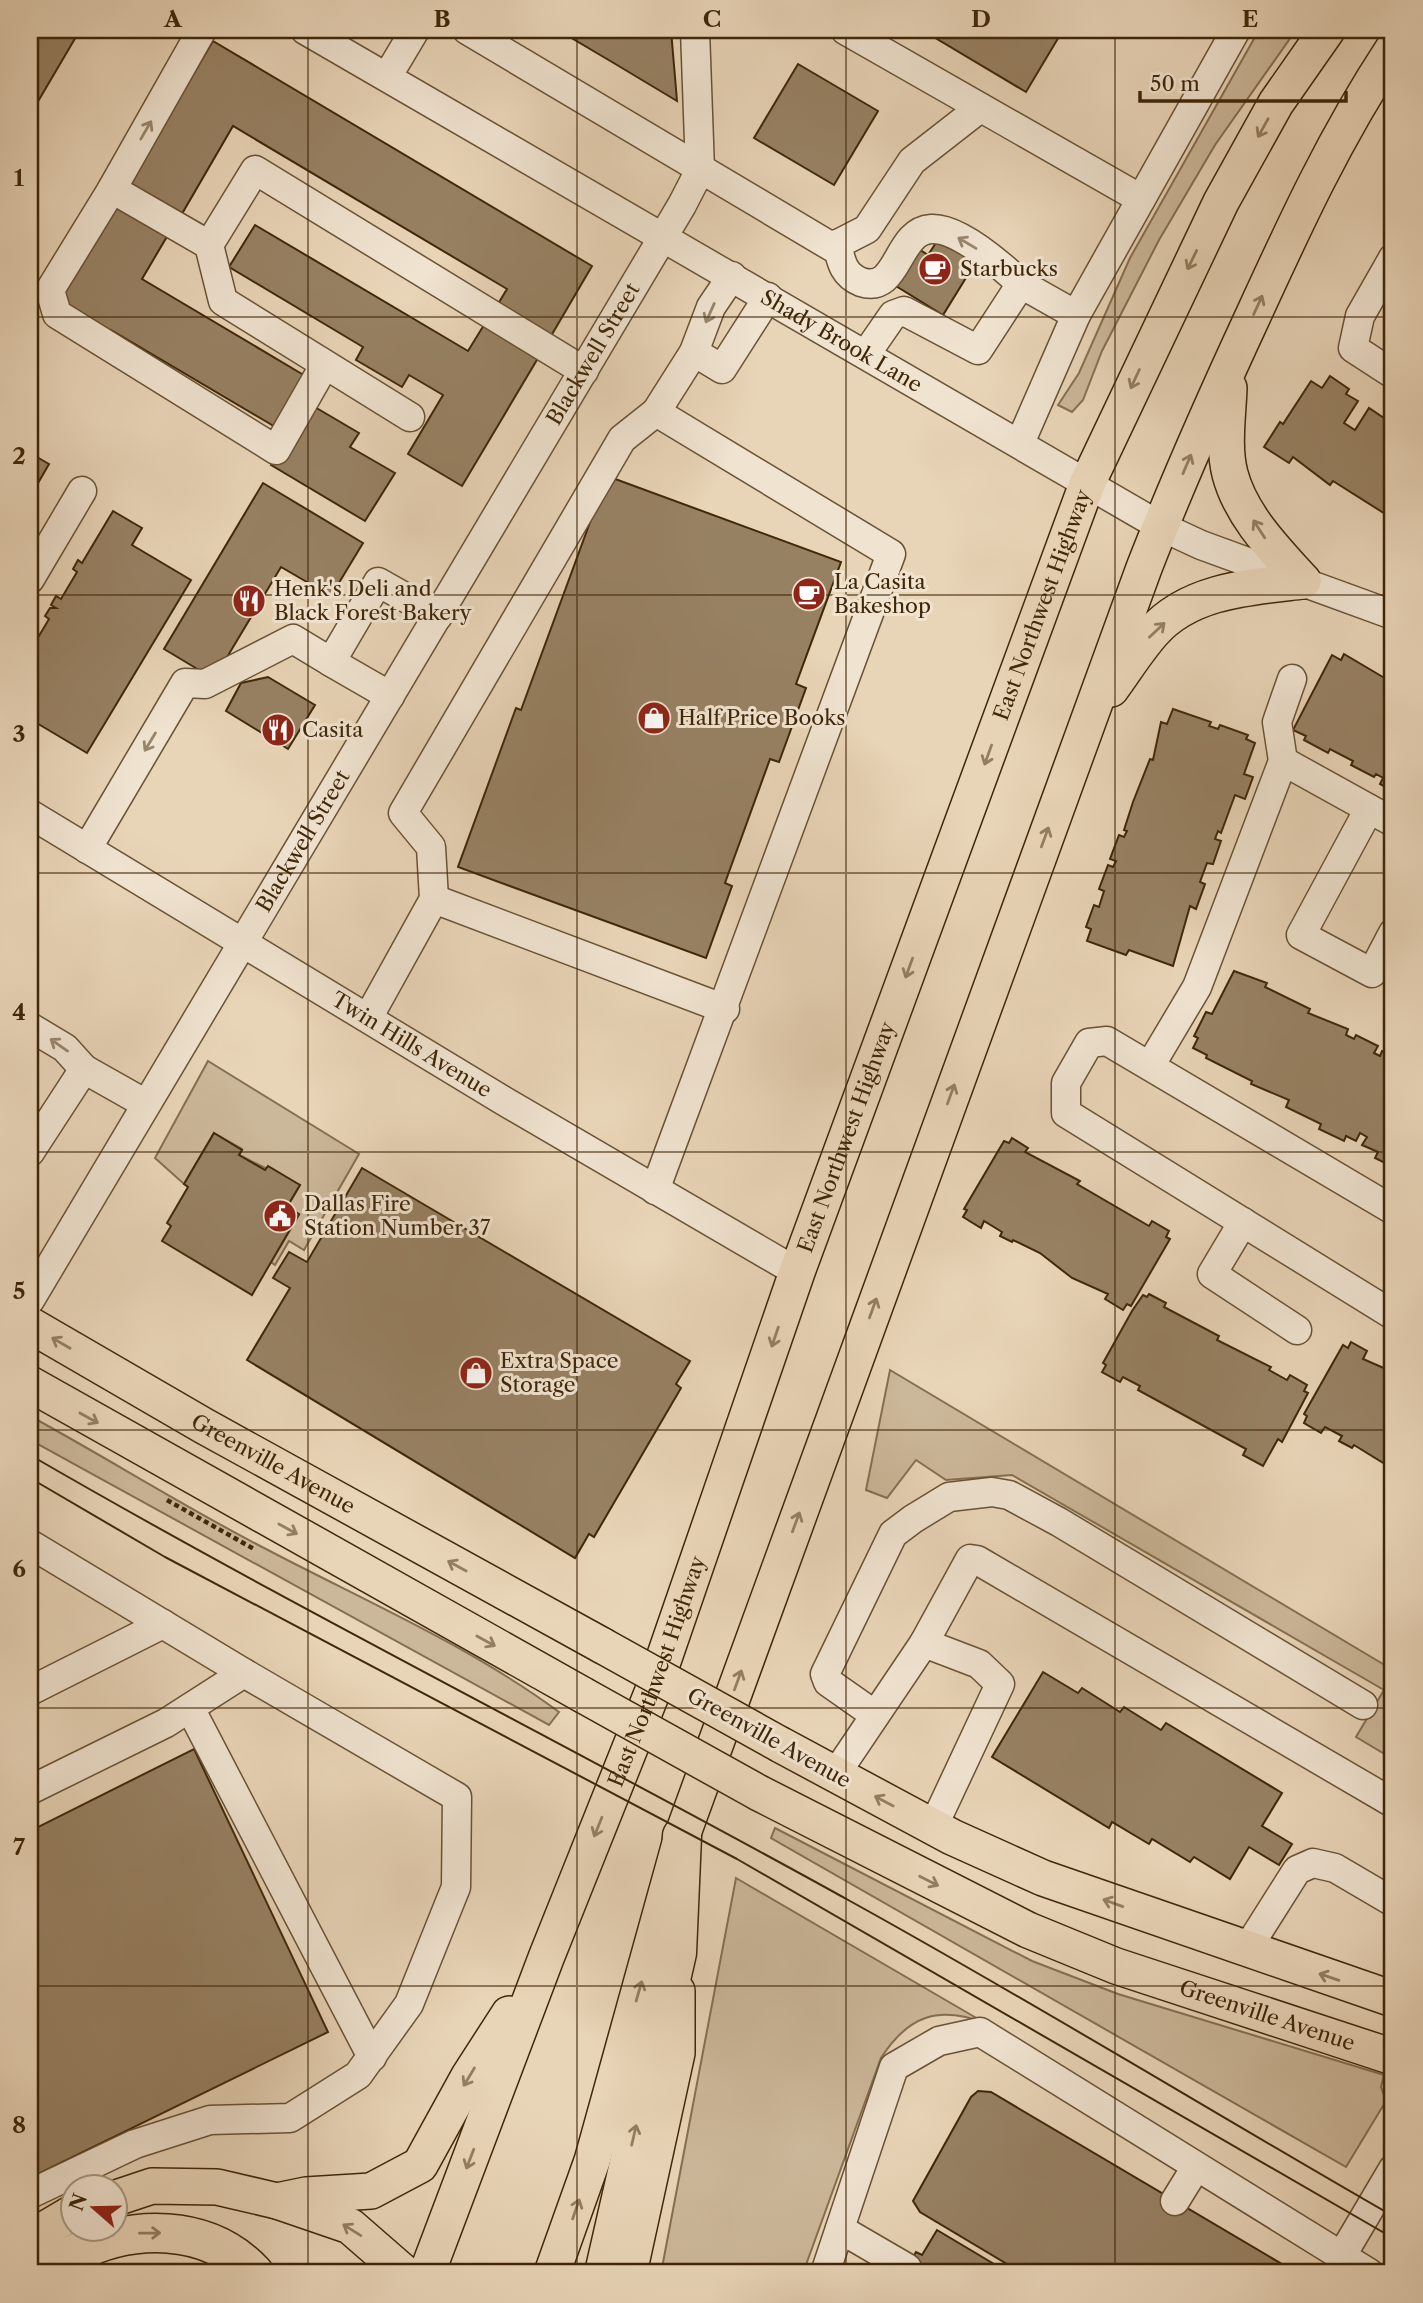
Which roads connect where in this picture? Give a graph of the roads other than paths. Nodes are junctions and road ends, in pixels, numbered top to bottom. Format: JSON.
{"nodes":[{"id":1,"x":202,"y":30,"type":"edge"},
{"id":2,"x":305,"y":30,"type":"edge"},
{"id":3,"x":415,"y":30,"type":"edge"},
{"id":4,"x":467,"y":30,"type":"edge"},
{"id":5,"x":695,"y":30,"type":"edge"},
{"id":6,"x":845,"y":30,"type":"edge"},
{"id":7,"x":1237,"y":30,"type":"edge"},
{"id":8,"x":1327,"y":30,"type":"edge"},
{"id":9,"x":1387,"y":30,"type":"edge"},
{"id":10,"x":1393,"y":34,"type":"edge"},
{"id":11,"x":1393,"y":49,"type":"edge"},
{"id":12,"x":387,"y":77,"type":"junction"},
{"id":13,"x":980,"y":108,"type":"junction"},
{"id":14,"x":700,"y":170,"type":"junction"},
{"id":15,"x":112,"y":189,"type":"junction"},
{"id":16,"x":1141,"y":199,"type":"junction"},
{"id":17,"x":664,"y":237,"type":"junction"},
{"id":18,"x":837,"y":244,"type":"junction"},
{"id":19,"x":209,"y":245,"type":"junction"},
{"id":20,"x":1393,"y":258,"type":"edge"},
{"id":21,"x":732,"y":276,"type":"junction"},
{"id":22,"x":1021,"y":285,"type":"junction"},
{"id":23,"x":768,"y":297,"type":"junction"},
{"id":24,"x":1076,"y":315,"type":"junction"},
{"id":25,"x":694,"y":352,"type":"junction"},
{"id":26,"x":866,"y":354,"type":"junction"},
{"id":27,"x":324,"y":366,"type":"junction"},
{"id":28,"x":1229,"y":367,"type":"junction"},
{"id":29,"x":584,"y":371,"type":"junction"},
{"id":30,"x":1393,"y":374,"type":"edge"},
{"id":31,"x":656,"y":412,"type":"junction"},
{"id":32,"x":410,"y":417,"type":"dead end"},
{"id":33,"x":1020,"y":443,"type":"junction"},
{"id":34,"x":1087,"y":484,"type":"junction"},
{"id":35,"x":82,"y":491,"type":"dead end"},
{"id":36,"x":1160,"y":526,"type":"junction"},
{"id":37,"x":30,"y":579,"type":"edge"},
{"id":38,"x":1303,"y":581,"type":"junction"},
{"id":39,"x":1393,"y":615,"type":"edge"},
{"id":40,"x":438,"y":617,"type":"junction"},
{"id":41,"x":331,"y":662,"type":"junction"},
{"id":42,"x":1292,"y":679,"type":"dead end"},
{"id":43,"x":390,"y":696,"type":"junction"},
{"id":44,"x":1077,"y":747,"type":"junction"},
{"id":45,"x":1283,"y":761,"type":"junction"},
{"id":46,"x":1369,"y":809,"type":"junction"},
{"id":47,"x":30,"y":814,"type":"edge"},
{"id":48,"x":1393,"y":822,"type":"edge"},
{"id":49,"x":87,"y":849,"type":"junction"},
{"id":50,"x":434,"y":900,"type":"junction"},
{"id":51,"x":1393,"y":933,"type":"edge"},
{"id":52,"x":243,"y":943,"type":"junction"},
{"id":53,"x":725,"y":1009,"type":"junction"},
{"id":54,"x":368,"y":1018,"type":"junction"},
{"id":55,"x":30,"y":1027,"type":"edge"},
{"id":56,"x":1150,"y":1066,"type":"junction"},
{"id":57,"x":84,"y":1069,"type":"junction"},
{"id":58,"x":146,"y":1104,"type":"junction"},
{"id":59,"x":30,"y":1152,"type":"edge"},
{"id":60,"x":655,"y":1190,"type":"junction"},
{"id":61,"x":1393,"y":1210,"type":"edge"},
{"id":62,"x":1244,"y":1222,"type":"junction"},
{"id":63,"x":797,"y":1272,"type":"junction"},
{"id":64,"x":30,"y":1300,"type":"edge"},
{"id":65,"x":1393,"y":1315,"type":"edge"},
{"id":66,"x":30,"y":1325,"type":"edge"},
{"id":67,"x":1297,"y":1331,"type":"dead end"},
{"id":68,"x":30,"y":1384,"type":"edge"},
{"id":69,"x":30,"y":1544,"type":"edge"},
{"id":70,"x":163,"y":1624,"type":"junction"},
{"id":71,"x":924,"y":1643,"type":"junction"},
{"id":72,"x":244,"y":1673,"type":"junction"},
{"id":73,"x":30,"y":1691,"type":"edge"},
{"id":74,"x":1363,"y":1705,"type":"dead end"},
{"id":75,"x":190,"y":1708,"type":"junction"},
{"id":76,"x":875,"y":1716,"type":"junction"},
{"id":77,"x":835,"y":1774,"type":"junction"},
{"id":78,"x":30,"y":1790,"type":"edge"},
{"id":79,"x":1393,"y":1803,"type":"edge"},
{"id":80,"x":933,"y":1827,"type":"junction"},
{"id":81,"x":682,"y":1836,"type":"junction"},
{"id":82,"x":1393,"y":1902,"type":"edge"},
{"id":83,"x":1247,"y":1949,"type":"junction"},
{"id":84,"x":677,"y":1953,"type":"junction"},
{"id":85,"x":546,"y":1958,"type":"junction"},
{"id":86,"x":1393,"y":1998,"type":"edge"},
{"id":87,"x":372,"y":2057,"type":"junction"},
{"id":88,"x":1393,"y":2057,"type":"edge"},
{"id":89,"x":1196,"y":2166,"type":"junction"},
{"id":90,"x":1393,"y":2169,"type":"edge"},
{"id":91,"x":130,"y":2193,"type":"edge"},
{"id":92,"x":30,"y":2194,"type":"edge"},
{"id":93,"x":277,"y":2201,"type":"junction"},
{"id":94,"x":1175,"y":2201,"type":"dead end"},
{"id":95,"x":60,"y":2220,"type":"edge"},
{"id":96,"x":840,"y":2229,"type":"junction"},
{"id":97,"x":30,"y":2238,"type":"edge"},
{"id":98,"x":1341,"y":2257,"type":"junction"},
{"id":99,"x":907,"y":2268,"type":"dead end"},
{"id":100,"x":42,"y":2273,"type":"edge"},
{"id":101,"x":254,"y":2273,"type":"edge"},
{"id":102,"x":404,"y":2273,"type":"edge"},
{"id":103,"x":426,"y":2273,"type":"edge"},
{"id":104,"x":552,"y":2273,"type":"edge"},
{"id":105,"x":604,"y":2273,"type":"edge"},
{"id":106,"x":629,"y":2273,"type":"edge"},
{"id":107,"x":825,"y":2273,"type":"edge"},
{"id":108,"x":1369,"y":2273,"type":"edge"}],
"edges":[{"from":15,"to":1,"type":"street","one_way":true},
{"from":2,"to":12,"type":"street","name":"Shady Brook Lane"},
{"from":3,"to":12,"type":"street"},
{"from":4,"to":14,"type":"street"},
{"from":5,"to":14,"type":"street"},
{"from":6,"to":13,"type":"street"},
{"from":7,"to":16,"type":"street"},
{"from":8,"to":34,"type":"main road","name":"East Northwest Highway","one_way":true},
{"from":9,"to":10,"type":"main road"},
{"from":28,"to":11,"type":"main road","one_way":true},
{"from":12,"to":17,"type":"street","name":"Shady Brook Lane"},
{"from":13,"to":16,"type":"street"},
{"from":13,"to":18,"type":"street"},
{"from":14,"to":17,"type":"street","name":"Blackwell Street"},
{"from":14,"to":18,"type":"street"},
{"from":15,"to":19,"type":"street"},
{"from":15,"to":27,"type":"street"},
{"from":16,"to":24,"type":"street"},
{"from":17,"to":21,"type":"street","name":"Shady Brook Lane"},
{"from":17,"to":29,"type":"street","name":"Blackwell Street"},
{"from":22,"to":18,"type":"street","one_way":true},
{"from":19,"to":27,"type":"street"},
{"from":19,"to":29,"type":"street"},
{"from":20,"to":30,"type":"street"},
{"from":21,"to":23,"type":"street","name":"Shady Brook Lane"},
{"from":21,"to":25,"type":"street","one_way":true},
{"from":22,"to":24,"type":"street"},
{"from":22,"to":26,"type":"street"},
{"from":23,"to":25,"type":"street"},
{"from":23,"to":26,"type":"street","name":"Shady Brook Lane"},
{"from":24,"to":33,"type":"street"},
{"from":25,"to":31,"type":"street"},
{"from":26,"to":33,"type":"street","name":"Shady Brook Lane"},
{"from":27,"to":32,"type":"street"},
{"from":36,"to":28,"type":"main road","one_way":true},
{"from":38,"to":28,"type":"main road","one_way":true},
{"from":29,"to":40,"type":"street","name":"Blackwell Street"},
{"from":31,"to":50,"type":"street"},
{"from":31,"to":53,"type":"street"},
{"from":33,"to":34,"type":"street","name":"Shady Brook Lane"},
{"from":34,"to":36,"type":"street","name":"Shady Brook Lane"},
{"from":34,"to":63,"type":"main road","name":"East Northwest Highway","one_way":true},
{"from":35,"to":37,"type":"street"},
{"from":36,"to":38,"type":"street","name":"Shady Brook Lane"},
{"from":36,"to":44,"type":"main road"},
{"from":38,"to":39,"type":"street","name":"Shady Brook Lane"},
{"from":44,"to":38,"type":"main road","one_way":true},
{"from":40,"to":41,"type":"street"},
{"from":40,"to":43,"type":"street","name":"Blackwell Street"},
{"from":41,"to":43,"type":"street"},
{"from":41,"to":49,"type":"street","one_way":true},
{"from":42,"to":45,"type":"street"},
{"from":43,"to":52,"type":"street","name":"Blackwell Street"},
{"from":81,"to":44,"type":"main road","one_way":true},
{"from":45,"to":46,"type":"street"},
{"from":45,"to":56,"type":"street"},
{"from":46,"to":48,"type":"street"},
{"from":46,"to":51,"type":"street"},
{"from":47,"to":49,"type":"street","name":"Twin Hills Avenue"},
{"from":49,"to":52,"type":"street","name":"Twin Hills Avenue"},
{"from":50,"to":53,"type":"street"},
{"from":50,"to":54,"type":"street"},
{"from":52,"to":54,"type":"street","name":"Twin Hills Avenue"},
{"from":52,"to":58,"type":"street","name":"Blackwell Street"},
{"from":53,"to":60,"type":"street"},
{"from":54,"to":60,"type":"street","name":"Twin Hills Avenue"},
{"from":57,"to":55,"type":"street","one_way":true},
{"from":56,"to":61,"type":"street"},
{"from":56,"to":62,"type":"street"},
{"from":57,"to":58,"type":"street"},
{"from":57,"to":59,"type":"street"},
{"from":58,"to":64,"type":"street","name":"Blackwell Street"},
{"from":60,"to":63,"type":"street","name":"Twin Hills Avenue"},
{"from":62,"to":65,"type":"street"},
{"from":62,"to":67,"type":"street"},
{"from":63,"to":85,"type":"main road","name":"East Northwest Highway","one_way":true},
{"from":77,"to":66,"type":"main road","name":"Greenville Avenue","one_way":true,"bridge":true},
{"from":68,"to":88,"type":"main road","name":"Greenville Avenue","one_way":true,"bridge":true},
{"from":69,"to":70,"type":"street"},
{"from":70,"to":72,"type":"street"},
{"from":70,"to":73,"type":"street"},
{"from":71,"to":76,"type":"street"},
{"from":71,"to":79,"type":"street"},
{"from":71,"to":80,"type":"street"},
{"from":72,"to":75,"type":"street"},
{"from":72,"to":87,"type":"street"},
{"from":74,"to":76,"type":"street"},
{"from":75,"to":78,"type":"street"},
{"from":75,"to":87,"type":"street"},
{"from":76,"to":77,"type":"street"},
{"from":80,"to":77,"type":"main road","name":"Greenville Avenue","one_way":true},
{"from":83,"to":80,"type":"main road","name":"Greenville Avenue","one_way":true},
{"from":81,"to":84,"type":"highway"},
{"from":104,"to":81,"type":"main road","one_way":true},
{"from":82,"to":83,"type":"street"},
{"from":86,"to":83,"type":"main road","name":"Greenville Avenue","one_way":true},
{"from":105,"to":84,"type":"highway","one_way":true},
{"from":84,"to":106,"type":"main road"},
{"from":85,"to":93,"type":"main road","one_way":true},
{"from":85,"to":103,"type":"main road","name":"East Northwest Highway","one_way":true},
{"from":87,"to":92,"type":"street"},
{"from":89,"to":94,"type":"street"},
{"from":89,"to":96,"type":"street"},
{"from":89,"to":98,"type":"street"},
{"from":90,"to":98,"type":"street"},
{"from":91,"to":93,"type":"main road"},
{"from":102,"to":93,"type":"main road","one_way":true},
{"from":95,"to":97,"type":"main road"},
{"from":96,"to":99,"type":"street"},
{"from":96,"to":107,"type":"street"},
{"from":98,"to":108,"type":"street"},
{"from":100,"to":101,"type":"highway","one_way":true}]}
